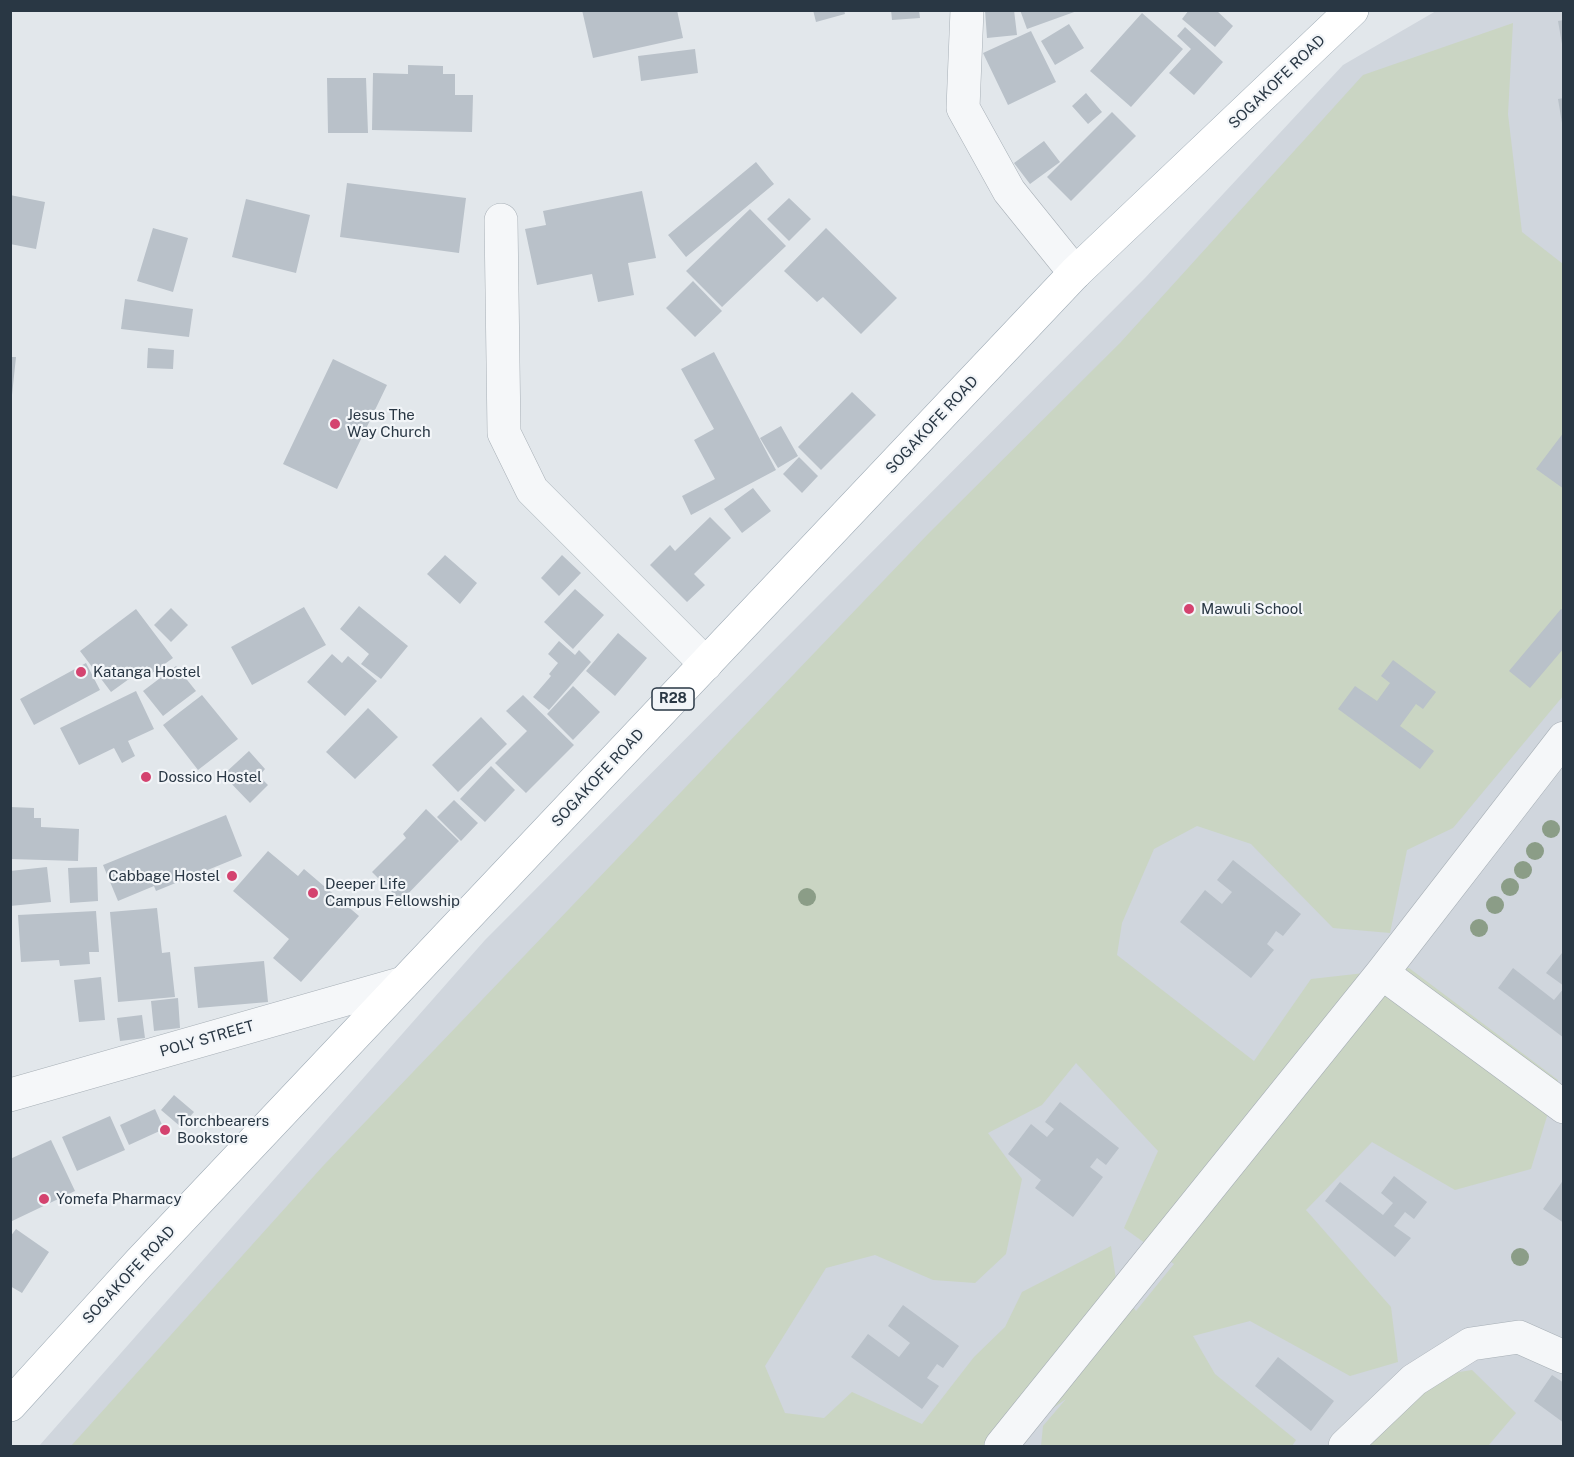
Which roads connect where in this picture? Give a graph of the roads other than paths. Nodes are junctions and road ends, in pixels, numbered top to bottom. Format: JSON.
{"nodes":[{"id":1,"x":967,"y":10,"type":"edge"},
{"id":2,"x":1352,"y":10,"type":"edge"},
{"id":3,"x":501,"y":220,"type":"dead end"},
{"id":4,"x":1075,"y":273,"type":"junction"},
{"id":5,"x":706,"y":664,"type":"junction"},
{"id":6,"x":1563,"y":738,"type":"edge"},
{"id":7,"x":1382,"y":973,"type":"junction"},
{"id":8,"x":403,"y":983,"type":"junction"},
{"id":9,"x":10,"y":1095,"type":"edge"},
{"id":10,"x":1563,"y":1107,"type":"edge"},
{"id":11,"x":1563,"y":1357,"type":"edge"},
{"id":12,"x":10,"y":1405,"type":"edge"},
{"id":13,"x":1001,"y":1446,"type":"edge"},
{"id":14,"x":1345,"y":1446,"type":"edge"}],
"edges":[{"from":1,"to":4,"type":"street"},
{"from":2,"to":4,"type":"main road","name":"SOGAKOFE ROAD","number":"R28"},
{"from":3,"to":5,"type":"street"},
{"from":4,"to":5,"type":"main road","name":"SOGAKOFE ROAD","number":"R28"},
{"from":5,"to":8,"type":"main road","name":"SOGAKOFE ROAD","number":"R28"},
{"from":6,"to":7,"type":"street"},
{"from":7,"to":10,"type":"street"},
{"from":7,"to":13,"type":"street"},
{"from":8,"to":9,"type":"street","name":"POLY STREET"},
{"from":8,"to":12,"type":"main road","name":"SOGAKOFE ROAD","number":"R28"},
{"from":11,"to":14,"type":"street"}]}
